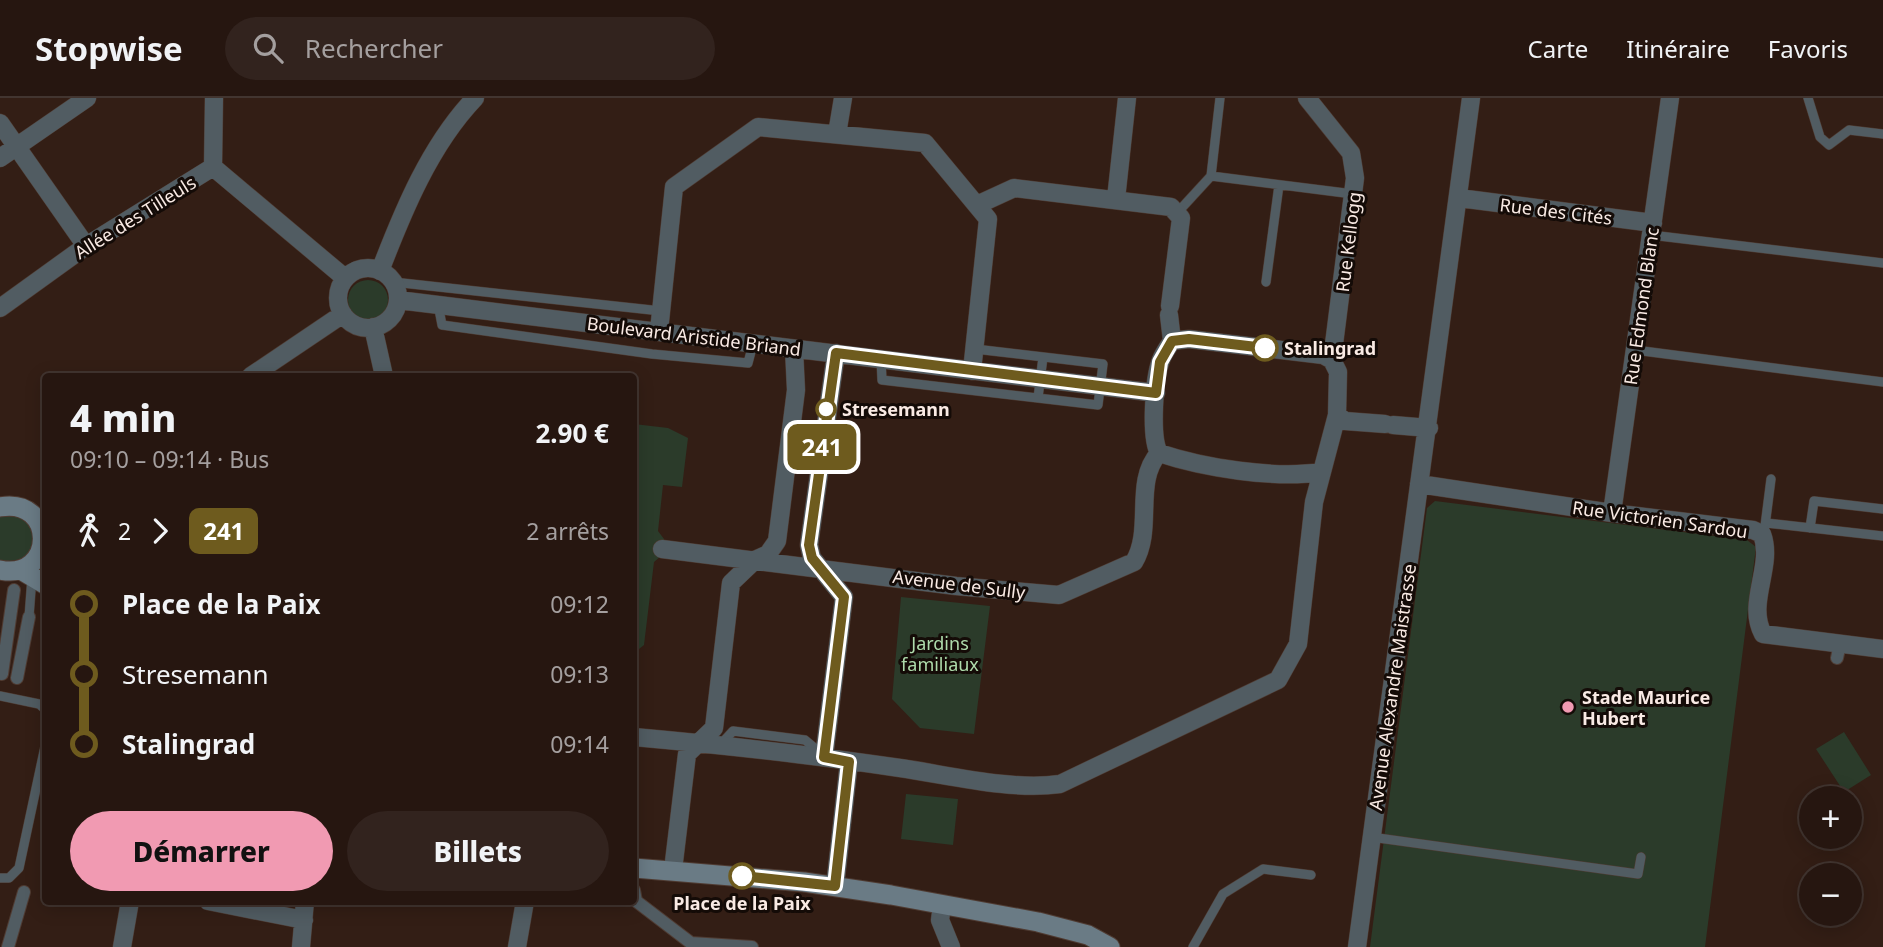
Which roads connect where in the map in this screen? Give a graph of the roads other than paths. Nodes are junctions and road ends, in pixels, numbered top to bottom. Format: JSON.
{"nodes":[{"id":1,"x":88,"y":98,"type":"edge"},
{"id":2,"x":215,"y":98,"type":"edge"},
{"id":3,"x":475,"y":98,"type":"edge"},
{"id":4,"x":843,"y":98,"type":"edge"},
{"id":5,"x":1127,"y":98,"type":"edge"},
{"id":6,"x":1220,"y":98,"type":"edge"},
{"id":7,"x":1307,"y":98,"type":"edge"},
{"id":8,"x":1471,"y":98,"type":"edge"},
{"id":9,"x":1670,"y":98,"type":"edge"},
{"id":10,"x":1808,"y":98,"type":"edge"},
{"id":11,"x":0,"y":123,"type":"edge"},
{"id":12,"x":837,"y":134,"type":"junction"},
{"id":13,"x":1883,"y":134,"type":"edge"},
{"id":14,"x":16,"y":147,"type":"junction"},
{"id":15,"x":0,"y":158,"type":"edge"},
{"id":16,"x":213,"y":167,"type":"junction"},
{"id":17,"x":1211,"y":176,"type":"junction"},
{"id":18,"x":1279,"y":185,"type":"junction"},
{"id":19,"x":1353,"y":194,"type":"junction"},
{"id":20,"x":1116,"y":198,"type":"junction"},
{"id":21,"x":1459,"y":198,"type":"junction"},
{"id":22,"x":976,"y":205,"type":"junction"},
{"id":23,"x":1177,"y":214,"type":"junction"},
{"id":24,"x":1652,"y":229,"type":"junction"},
{"id":25,"x":86,"y":246,"type":"junction"},
{"id":26,"x":1883,"y":263,"type":"edge"},
{"id":27,"x":386,"y":276,"type":"junction"},
{"id":28,"x":345,"y":278,"type":"junction"},
{"id":29,"x":1266,"y":282,"type":"dead end"},
{"id":30,"x":398,"y":300,"type":"junction"},
{"id":31,"x":438,"y":304,"type":"junction"},
{"id":32,"x":0,"y":308,"type":"edge"},
{"id":33,"x":662,"y":311,"type":"junction"},
{"id":34,"x":343,"y":314,"type":"junction"},
{"id":35,"x":373,"y":327,"type":"junction"},
{"id":36,"x":659,"y":331,"type":"junction"},
{"id":37,"x":1172,"y":341,"type":"junction"},
{"id":38,"x":753,"y":344,"type":"junction"},
{"id":39,"x":794,"y":349,"type":"junction"},
{"id":40,"x":975,"y":349,"type":"junction"},
{"id":41,"x":1635,"y":350,"type":"junction"},
{"id":42,"x":836,"y":353,"type":"junction"},
{"id":43,"x":1042,"y":358,"type":"junction"},
{"id":44,"x":881,"y":359,"type":"junction"},
{"id":45,"x":1332,"y":360,"type":"junction"},
{"id":46,"x":972,"y":370,"type":"junction"},
{"id":47,"x":255,"y":373,"type":"edge"},
{"id":48,"x":383,"y":373,"type":"edge"},
{"id":49,"x":1040,"y":379,"type":"junction"},
{"id":50,"x":1883,"y":383,"type":"edge"},
{"id":51,"x":1100,"y":386,"type":"junction"},
{"id":52,"x":971,"y":389,"type":"junction"},
{"id":53,"x":1156,"y":393,"type":"junction"},
{"id":54,"x":1038,"y":398,"type":"junction"},
{"id":55,"x":1337,"y":415,"type":"junction"},
{"id":56,"x":1429,"y":428,"type":"junction"},
{"id":57,"x":1159,"y":453,"type":"junction"},
{"id":58,"x":1321,"y":472,"type":"junction"},
{"id":59,"x":1771,"y":479,"type":"dead end"},
{"id":60,"x":1419,"y":484,"type":"junction"},
{"id":61,"x":0,"y":507,"type":"edge"},
{"id":62,"x":1883,"y":509,"type":"edge"},
{"id":63,"x":1612,"y":513,"type":"junction"},
{"id":64,"x":40,"y":518,"type":"edge"},
{"id":65,"x":1764,"y":528,"type":"junction"},
{"id":66,"x":1810,"y":528,"type":"junction"},
{"id":67,"x":1883,"y":536,"type":"edge"},
{"id":68,"x":662,"y":549,"type":"dead end"},
{"id":69,"x":42,"y":554,"type":"edge"},
{"id":70,"x":755,"y":560,"type":"junction"},
{"id":71,"x":821,"y":568,"type":"junction"},
{"id":72,"x":0,"y":570,"type":"edge"},
{"id":73,"x":33,"y":577,"type":"edge"},
{"id":74,"x":14,"y":590,"type":"dead end"},
{"id":75,"x":29,"y":617,"type":"joint"},
{"id":76,"x":1883,"y":649,"type":"edge"},
{"id":77,"x":2,"y":674,"type":"edge"},
{"id":78,"x":17,"y":678,"type":"dead end"},
{"id":79,"x":0,"y":696,"type":"edge"},
{"id":80,"x":42,"y":707,"type":"edge"},
{"id":81,"x":637,"y":737,"type":"edge"},
{"id":82,"x":712,"y":743,"type":"junction"},
{"id":83,"x":824,"y":757,"type":"junction"},
{"id":84,"x":42,"y":762,"type":"edge"},
{"id":85,"x":849,"y":762,"type":"junction"},
{"id":86,"x":1370,"y":837,"type":"junction"},
{"id":87,"x":1641,"y":857,"type":"dead end"},
{"id":88,"x":637,"y":868,"type":"edge"},
{"id":89,"x":673,"y":870,"type":"junction"},
{"id":90,"x":1311,"y":875,"type":"dead end"},
{"id":91,"x":0,"y":878,"type":"edge"},
{"id":92,"x":835,"y":886,"type":"junction"},
{"id":93,"x":24,"y":892,"type":"dead end"},
{"id":94,"x":637,"y":902,"type":"edge"},
{"id":95,"x":129,"y":905,"type":"edge"},
{"id":96,"x":228,"y":905,"type":"edge"},
{"id":97,"x":305,"y":905,"type":"edge"},
{"id":98,"x":523,"y":905,"type":"edge"},
{"id":99,"x":942,"y":905,"type":"junction"},
{"id":100,"x":304,"y":920,"type":"junction"},
{"id":101,"x":691,"y":945,"type":"edge"},
{"id":102,"x":8,"y":947,"type":"edge"},
{"id":103,"x":122,"y":947,"type":"edge"},
{"id":104,"x":302,"y":947,"type":"edge"},
{"id":105,"x":517,"y":947,"type":"edge"},
{"id":106,"x":752,"y":947,"type":"edge"},
{"id":107,"x":951,"y":947,"type":"edge"},
{"id":108,"x":1110,"y":947,"type":"edge"},
{"id":109,"x":1194,"y":947,"type":"edge"},
{"id":110,"x":1357,"y":947,"type":"edge"}],
"edges":[{"from":1,"to":14,"type":"street"},
{"from":2,"to":16,"type":"street","name":"Allée des Tilleuls"},
{"from":3,"to":27,"type":"street"},
{"from":4,"to":12,"type":"street"},
{"from":5,"to":20,"type":"street"},
{"from":6,"to":17,"type":"lane"},
{"from":7,"to":19,"type":"street","name":"Rue Kellogg"},
{"from":8,"to":21,"type":"street","name":"Avenue Alexandre Maistrasse"},
{"from":9,"to":24,"type":"street","name":"Rue Edmond Blanc"},
{"from":10,"to":13,"type":"lane"},
{"from":11,"to":14,"type":"street"},
{"from":12,"to":22,"type":"street"},
{"from":12,"to":33,"type":"street"},
{"from":14,"to":15,"type":"street"},
{"from":14,"to":25,"type":"street"},
{"from":16,"to":25,"type":"street","name":"Allée des Tilleuls"},
{"from":16,"to":28,"type":"street"},
{"from":17,"to":18,"type":"lane"},
{"from":17,"to":23,"type":"lane"},
{"from":18,"to":19,"type":"lane"},
{"from":18,"to":29,"type":"lane"},
{"from":19,"to":45,"type":"street","name":"Rue Kellogg"},
{"from":20,"to":22,"type":"street"},
{"from":20,"to":23,"type":"street"},
{"from":21,"to":24,"type":"street","name":"Rue des Cités"},
{"from":21,"to":56,"type":"street","name":"Avenue Alexandre Maistrasse"},
{"from":22,"to":40,"type":"street"},
{"from":23,"to":37,"type":"street"},
{"from":24,"to":26,"type":"lane"},
{"from":24,"to":41,"type":"street","name":"Rue Edmond Blanc"},
{"from":25,"to":32,"type":"street","name":"Allée des Tilleuls"},
{"from":27,"to":28,"type":"street"},
{"from":27,"to":30,"type":"street"},
{"from":27,"to":33,"type":"lane"},
{"from":28,"to":34,"type":"street"},
{"from":30,"to":31,"type":"street","name":"Boulevard Aristide Briand"},
{"from":30,"to":35,"type":"street"},
{"from":31,"to":36,"type":"street","name":"Boulevard Aristide Briand"},
{"from":31,"to":38,"type":"lane"},
{"from":33,"to":36,"type":"street"},
{"from":34,"to":35,"type":"street"},
{"from":34,"to":47,"type":"street"},
{"from":35,"to":48,"type":"street"},
{"from":36,"to":38,"type":"street","name":"Boulevard Aristide Briand"},
{"from":37,"to":45,"type":"street"},
{"from":37,"to":53,"type":"street"},
{"from":38,"to":39,"type":"street","name":"Boulevard Aristide Briand"},
{"from":39,"to":42,"type":"street","name":"Boulevard Aristide Briand"},
{"from":39,"to":70,"type":"street"},
{"from":40,"to":43,"type":"lane"},
{"from":40,"to":46,"type":"street"},
{"from":41,"to":50,"type":"lane"},
{"from":41,"to":63,"type":"street","name":"Rue Edmond Blanc"},
{"from":42,"to":44,"type":"street","name":"Boulevard Aristide Briand"},
{"from":42,"to":71,"type":"street"},
{"from":43,"to":49,"type":"lane"},
{"from":43,"to":51,"type":"lane"},
{"from":44,"to":46,"type":"street","name":"Boulevard Aristide Briand"},
{"from":44,"to":52,"type":"lane"},
{"from":45,"to":55,"type":"street","name":"Rue Kellogg"},
{"from":46,"to":49,"type":"street","name":"Boulevard Aristide Briand"},
{"from":46,"to":52,"type":"lane"},
{"from":49,"to":51,"type":"street","name":"Boulevard Aristide Briand"},
{"from":49,"to":54,"type":"lane"},
{"from":51,"to":53,"type":"street","name":"Boulevard Aristide Briand"},
{"from":51,"to":54,"type":"lane"},
{"from":52,"to":54,"type":"lane"},
{"from":53,"to":57,"type":"street"},
{"from":55,"to":56,"type":"street"},
{"from":55,"to":58,"type":"street","name":"Rue Kellogg"},
{"from":56,"to":60,"type":"street","name":"Avenue Alexandre Maistrasse"},
{"from":57,"to":58,"type":"street"},
{"from":57,"to":71,"type":"street","name":"Avenue de Sully"},
{"from":58,"to":85,"type":"street","name":"Rue Kellogg"},
{"from":59,"to":65,"type":"lane"},
{"from":60,"to":63,"type":"street","name":"Rue Victorien Sardou"},
{"from":60,"to":86,"type":"street","name":"Avenue Alexandre Maistrasse"},
{"from":61,"to":64,"type":"main road"},
{"from":62,"to":66,"type":"lane"},
{"from":63,"to":65,"type":"street","name":"Rue Victorien Sardou"},
{"from":65,"to":66,"type":"lane"},
{"from":65,"to":76,"type":"street","name":"Rue Victorien Sardou"},
{"from":66,"to":67,"type":"lane"},
{"from":68,"to":70,"type":"street","name":"Avenue de Sully"},
{"from":69,"to":73,"type":"main road"},
{"from":70,"to":71,"type":"street","name":"Avenue de Sully"},
{"from":70,"to":82,"type":"street"},
{"from":71,"to":83,"type":"street"},
{"from":72,"to":73,"type":"main road"},
{"from":73,"to":75,"type":"lane"},
{"from":74,"to":77,"type":"street"},
{"from":75,"to":78,"type":"street"},
{"from":79,"to":80,"type":"lane"},
{"from":81,"to":82,"type":"street"},
{"from":82,"to":83,"type":"street"},
{"from":82,"to":89,"type":"street"},
{"from":83,"to":85,"type":"street"},
{"from":84,"to":91,"type":"lane"},
{"from":85,"to":92,"type":"street"},
{"from":86,"to":87,"type":"lane"},
{"from":86,"to":110,"type":"street","name":"Avenue Alexandre Maistrasse"},
{"from":88,"to":89,"type":"main road"},
{"from":89,"to":92,"type":"main road"},
{"from":90,"to":109,"type":"lane"},
{"from":92,"to":99,"type":"main road"},
{"from":93,"to":102,"type":"street"},
{"from":94,"to":101,"type":"street"},
{"from":95,"to":103,"type":"street"},
{"from":96,"to":100,"type":"street"},
{"from":97,"to":100,"type":"street"},
{"from":98,"to":105,"type":"street"},
{"from":99,"to":107,"type":"street"},
{"from":99,"to":108,"type":"main road"},
{"from":100,"to":104,"type":"street"},
{"from":101,"to":106,"type":"street"}]}
